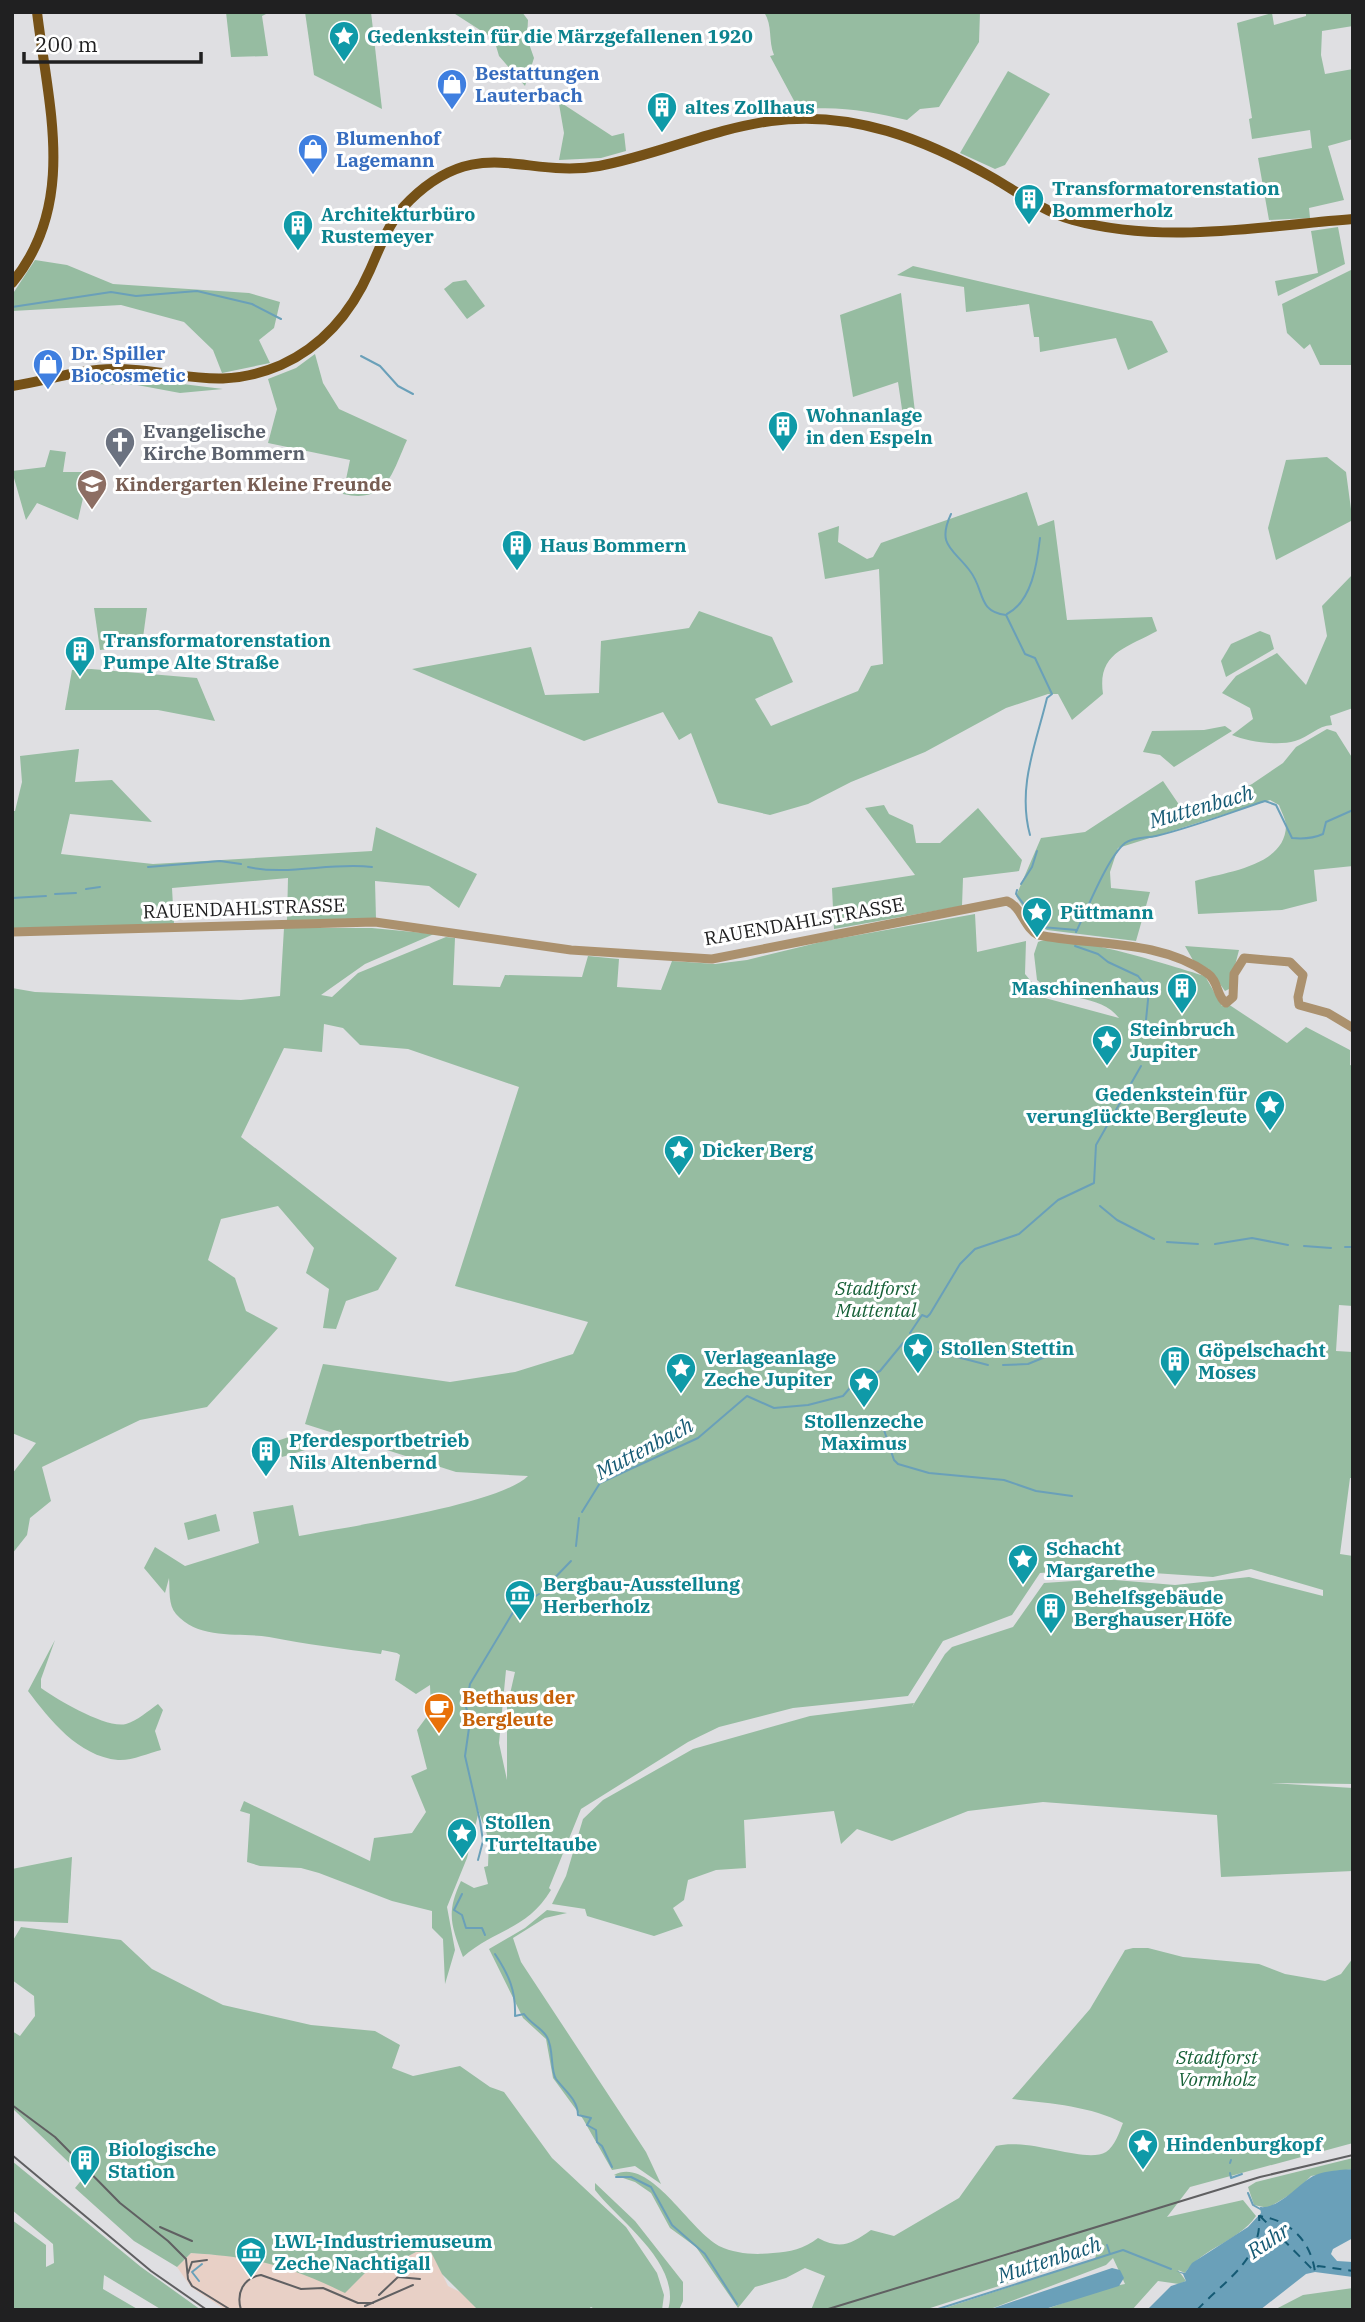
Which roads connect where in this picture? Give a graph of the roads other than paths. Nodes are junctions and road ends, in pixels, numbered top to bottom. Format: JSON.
{"nodes":[{"id":1,"x":37,"y":12,"type":"edge"},
{"id":2,"x":1353,"y":219,"type":"edge"},
{"id":3,"x":12,"y":283,"type":"edge"},
{"id":4,"x":12,"y":386,"type":"edge"},
{"id":5,"x":12,"y":932,"type":"edge"},
{"id":6,"x":1353,"y":1028,"type":"edge"}],
"edges":[{"from":1,"to":3,"type":"main road"},
{"from":2,"to":4,"type":"main road"},
{"from":5,"to":6,"type":"street","name":"RAUENDAHLSTRASSE"}]}
